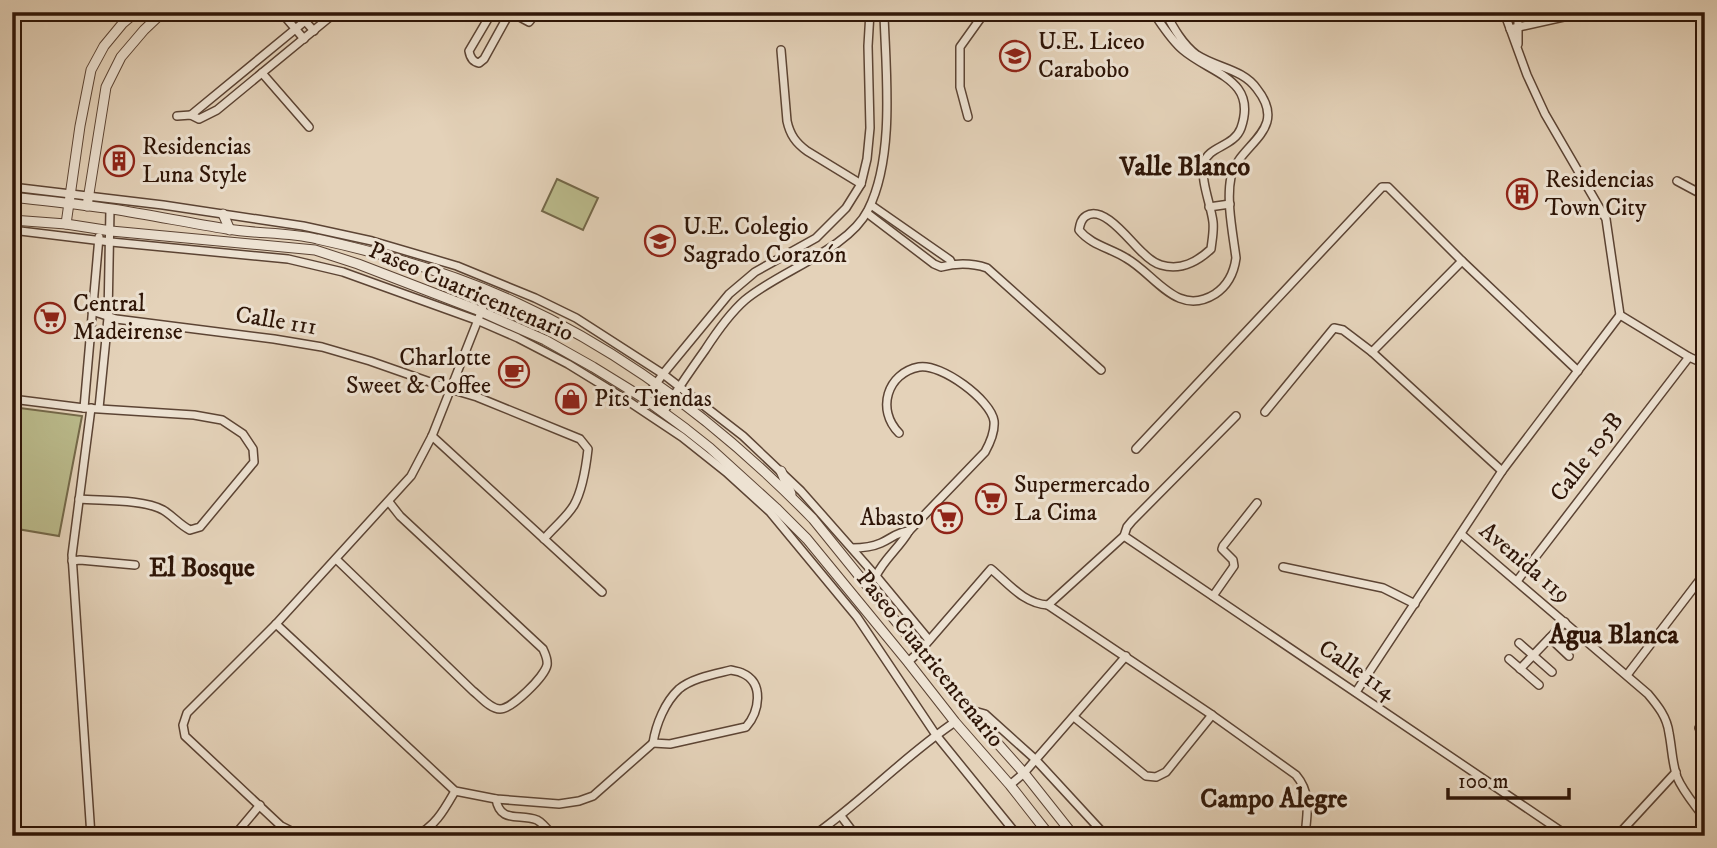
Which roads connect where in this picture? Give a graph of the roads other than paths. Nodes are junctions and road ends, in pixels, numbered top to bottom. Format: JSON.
{"nodes":[{"id":1,"x":135,"y":12,"type":"edge"},
{"id":2,"x":163,"y":12,"type":"edge"},
{"id":3,"x":281,"y":12,"type":"edge"},
{"id":4,"x":297,"y":12,"type":"edge"},
{"id":5,"x":316,"y":12,"type":"edge"},
{"id":6,"x":337,"y":12,"type":"edge"},
{"id":7,"x":492,"y":12,"type":"edge"},
{"id":8,"x":510,"y":12,"type":"edge"},
{"id":9,"x":528,"y":12,"type":"edge"},
{"id":10,"x":870,"y":12,"type":"edge"},
{"id":11,"x":885,"y":12,"type":"edge"},
{"id":12,"x":985,"y":12,"type":"edge"},
{"id":13,"x":1504,"y":12,"type":"edge"},
{"id":14,"x":1514,"y":12,"type":"edge"},
{"id":15,"x":1604,"y":12,"type":"edge"},
{"id":16,"x":1158,"y":13,"type":"edge"},
{"id":17,"x":305,"y":21,"type":"junction"},
{"id":18,"x":1514,"y":28,"type":"junction"},
{"id":19,"x":296,"y":29,"type":"junction"},
{"id":20,"x":314,"y":31,"type":"junction"},
{"id":21,"x":304,"y":39,"type":"junction"},
{"id":22,"x":780,"y":50,"type":"dead end"},
{"id":23,"x":262,"y":73,"type":"junction"},
{"id":24,"x":1259,"y":91,"type":"junction"},
{"id":25,"x":1244,"y":97,"type":"junction"},
{"id":26,"x":191,"y":115,"type":"junction"},
{"id":27,"x":177,"y":116,"type":"dead end"},
{"id":28,"x":968,"y":117,"type":"dead end"},
{"id":29,"x":309,"y":127,"type":"dead end"},
{"id":30,"x":1677,"y":181,"type":"dead end"},
{"id":31,"x":861,"y":184,"type":"junction"},
{"id":32,"x":12,"y":187,"type":"edge"},
{"id":33,"x":89,"y":196,"type":"junction"},
{"id":34,"x":1705,"y":196,"type":"edge"},
{"id":35,"x":12,"y":197,"type":"edge"},
{"id":36,"x":70,"y":199,"type":"junction"},
{"id":37,"x":1230,"y":204,"type":"junction"},
{"id":38,"x":871,"y":205,"type":"junction"},
{"id":39,"x":87,"y":206,"type":"junction"},
{"id":40,"x":1209,"y":207,"type":"junction"},
{"id":41,"x":110,"y":209,"type":"junction"},
{"id":42,"x":867,"y":213,"type":"junction"},
{"id":43,"x":223,"y":214,"type":"junction"},
{"id":44,"x":12,"y":219,"type":"edge"},
{"id":45,"x":66,"y":224,"type":"junction"},
{"id":46,"x":99,"y":229,"type":"junction"},
{"id":47,"x":12,"y":230,"type":"edge"},
{"id":48,"x":230,"y":230,"type":"junction"},
{"id":49,"x":111,"y":231,"type":"junction"},
{"id":50,"x":99,"y":240,"type":"junction"},
{"id":51,"x":111,"y":242,"type":"junction"},
{"id":52,"x":1462,"y":261,"type":"junction"},
{"id":53,"x":952,"y":264,"type":"junction"},
{"id":54,"x":489,"y":292,"type":"junction"},
{"id":55,"x":92,"y":311,"type":"junction"},
{"id":56,"x":480,"y":316,"type":"junction"},
{"id":57,"x":1620,"y":316,"type":"junction"},
{"id":58,"x":108,"y":317,"type":"junction"},
{"id":59,"x":1372,"y":352,"type":"junction"},
{"id":60,"x":1689,"y":357,"type":"junction"},
{"id":61,"x":1705,"y":364,"type":"edge"},
{"id":62,"x":1101,"y":370,"type":"dead end"},
{"id":63,"x":1578,"y":371,"type":"junction"},
{"id":64,"x":663,"y":374,"type":"junction"},
{"id":65,"x":615,"y":381,"type":"junction"},
{"id":66,"x":656,"y":383,"type":"junction"},
{"id":67,"x":450,"y":389,"type":"junction"},
{"id":68,"x":677,"y":391,"type":"junction"},
{"id":69,"x":618,"y":394,"type":"junction"},
{"id":70,"x":645,"y":399,"type":"junction"},
{"id":71,"x":12,"y":400,"type":"edge"},
{"id":72,"x":91,"y":408,"type":"junction"},
{"id":73,"x":663,"y":412,"type":"junction"},
{"id":74,"x":1265,"y":412,"type":"dead end"},
{"id":75,"x":1236,"y":416,"type":"dead end"},
{"id":76,"x":684,"y":433,"type":"junction"},
{"id":77,"x":899,"y":433,"type":"dead end"},
{"id":78,"x":432,"y":436,"type":"junction"},
{"id":79,"x":1136,"y":449,"type":"dead end"},
{"id":80,"x":781,"y":471,"type":"junction"},
{"id":81,"x":1502,"y":471,"type":"junction"},
{"id":82,"x":766,"y":498,"type":"junction"},
{"id":83,"x":79,"y":499,"type":"junction"},
{"id":84,"x":793,"y":499,"type":"junction"},
{"id":85,"x":389,"y":502,"type":"junction"},
{"id":86,"x":1257,"y":503,"type":"dead end"},
{"id":87,"x":770,"y":512,"type":"junction"},
{"id":88,"x":909,"y":531,"type":"junction"},
{"id":89,"x":1461,"y":534,"type":"junction"},
{"id":90,"x":1124,"y":536,"type":"junction"},
{"id":91,"x":544,"y":539,"type":"junction"},
{"id":92,"x":852,"y":548,"type":"junction"},
{"id":93,"x":337,"y":559,"type":"junction"},
{"id":94,"x":72,"y":561,"type":"junction"},
{"id":95,"x":135,"y":565,"type":"dead end"},
{"id":96,"x":1283,"y":567,"type":"dead end"},
{"id":97,"x":1705,"y":573,"type":"edge"},
{"id":98,"x":876,"y":576,"type":"junction"},
{"id":99,"x":1517,"y":581,"type":"junction"},
{"id":100,"x":602,"y":592,"type":"dead end"},
{"id":101,"x":1213,"y":596,"type":"junction"},
{"id":102,"x":1415,"y":604,"type":"junction"},
{"id":103,"x":1048,"y":605,"type":"junction"},
{"id":104,"x":1565,"y":622,"type":"junction"},
{"id":105,"x":276,"y":624,"type":"junction"},
{"id":106,"x":1550,"y":638,"type":"junction"},
{"id":107,"x":929,"y":640,"type":"junction"},
{"id":108,"x":1519,"y":643,"type":"dead end"},
{"id":109,"x":920,"y":651,"type":"junction"},
{"id":110,"x":1534,"y":654,"type":"junction"},
{"id":111,"x":1126,"y":656,"type":"junction"},
{"id":112,"x":1569,"y":656,"type":"dead end"},
{"id":113,"x":1509,"y":659,"type":"dead end"},
{"id":114,"x":908,"y":662,"type":"junction"},
{"id":115,"x":1520,"y":668,"type":"junction"},
{"id":116,"x":1552,"y":671,"type":"dead end"},
{"id":117,"x":1627,"y":675,"type":"junction"},
{"id":118,"x":1539,"y":685,"type":"dead end"},
{"id":119,"x":1356,"y":692,"type":"junction"},
{"id":120,"x":967,"y":709,"type":"junction"},
{"id":121,"x":1212,"y":715,"type":"junction"},
{"id":122,"x":1074,"y":717,"type":"junction"},
{"id":123,"x":1705,"y":720,"type":"edge"},
{"id":124,"x":955,"y":722,"type":"junction"},
{"id":125,"x":1699,"y":728,"type":"dead end"},
{"id":126,"x":936,"y":735,"type":"junction"},
{"id":127,"x":653,"y":743,"type":"junction"},
{"id":128,"x":1035,"y":759,"type":"junction"},
{"id":129,"x":1676,"y":772,"type":"junction"},
{"id":130,"x":1024,"y":773,"type":"junction"},
{"id":131,"x":1010,"y":785,"type":"junction"},
{"id":132,"x":455,"y":791,"type":"junction"},
{"id":133,"x":496,"y":799,"type":"junction"},
{"id":134,"x":260,"y":805,"type":"junction"},
{"id":135,"x":841,"y":816,"type":"junction"},
{"id":136,"x":1705,"y":819,"type":"edge"},
{"id":137,"x":427,"y":833,"type":"edge"},
{"id":138,"x":91,"y":836,"type":"edge"},
{"id":139,"x":234,"y":836,"type":"edge"},
{"id":140,"x":301,"y":836,"type":"edge"},
{"id":141,"x":415,"y":836,"type":"edge"},
{"id":142,"x":553,"y":836,"type":"edge"},
{"id":143,"x":813,"y":836,"type":"edge"},
{"id":144,"x":856,"y":836,"type":"edge"},
{"id":145,"x":1018,"y":836,"type":"edge"},
{"id":146,"x":1050,"y":836,"type":"edge"},
{"id":147,"x":1074,"y":836,"type":"edge"},
{"id":148,"x":1106,"y":836,"type":"edge"},
{"id":149,"x":1305,"y":836,"type":"edge"},
{"id":150,"x":1568,"y":836,"type":"edge"},
{"id":151,"x":1617,"y":836,"type":"edge"}],
"edges":[{"from":1,"to":36,"type":"street"},
{"from":2,"to":33,"type":"street"},
{"from":3,"to":19,"type":"street"},
{"from":4,"to":17,"type":"street"},
{"from":5,"to":17,"type":"street"},
{"from":6,"to":20,"type":"street"},
{"from":7,"to":8,"type":"street"},
{"from":8,"to":9,"type":"street"},
{"from":10,"to":31,"type":"street"},
{"from":11,"to":38,"type":"street"},
{"from":12,"to":28,"type":"street"},
{"from":13,"to":18,"type":"street"},
{"from":14,"to":18,"type":"street"},
{"from":15,"to":18,"type":"street"},
{"from":16,"to":24,"type":"street"},
{"from":16,"to":25,"type":"street"},
{"from":17,"to":19,"type":"street"},
{"from":17,"to":20,"type":"street"},
{"from":18,"to":57,"type":"street"},
{"from":19,"to":21,"type":"street"},
{"from":19,"to":26,"type":"street"},
{"from":20,"to":21,"type":"street"},
{"from":21,"to":23,"type":"street"},
{"from":22,"to":31,"type":"street"},
{"from":23,"to":26,"type":"street"},
{"from":23,"to":29,"type":"street"},
{"from":24,"to":25,"type":"street"},
{"from":24,"to":37,"type":"street"},
{"from":25,"to":40,"type":"street"},
{"from":26,"to":27,"type":"street"},
{"from":30,"to":34,"type":"street"},
{"from":31,"to":64,"type":"street"},
{"from":32,"to":36,"type":"street"},
{"from":33,"to":36,"type":"street","name":"Paseo Cuatricentenario"},
{"from":33,"to":39,"type":"street"},
{"from":33,"to":43,"type":"street","name":"Paseo Cuatricentenario"},
{"from":35,"to":36,"type":"street","name":"Paseo Cuatricentenario"},
{"from":36,"to":39,"type":"street","name":"Paseo Cuatricentenario"},
{"from":36,"to":45,"type":"street"},
{"from":37,"to":40,"type":"street"},
{"from":37,"to":40,"type":"street"},
{"from":38,"to":42,"type":"street"},
{"from":38,"to":53,"type":"street"},
{"from":39,"to":41,"type":"street","name":"Paseo Cuatricentenario"},
{"from":41,"to":48,"type":"street","name":"Paseo Cuatricentenario"},
{"from":41,"to":49,"type":"street"},
{"from":42,"to":53,"type":"street"},
{"from":42,"to":68,"type":"street"},
{"from":43,"to":48,"type":"street"},
{"from":43,"to":64,"type":"street","name":"Paseo Cuatricentenario"},
{"from":44,"to":45,"type":"street","name":"Paseo Cuatricentenario"},
{"from":45,"to":46,"type":"street","name":"Paseo Cuatricentenario"},
{"from":46,"to":49,"type":"street","name":"Paseo Cuatricentenario"},
{"from":46,"to":50,"type":"street"},
{"from":47,"to":50,"type":"street","name":"Paseo Cuatricentenario"},
{"from":48,"to":54,"type":"street","name":"Paseo Cuatricentenario"},
{"from":49,"to":51,"type":"street"},
{"from":49,"to":56,"type":"street","name":"Paseo Cuatricentenario"},
{"from":50,"to":51,"type":"street","name":"Paseo Cuatricentenario"},
{"from":50,"to":55,"type":"street"},
{"from":51,"to":56,"type":"street","name":"Paseo Cuatricentenario"},
{"from":51,"to":58,"type":"street"},
{"from":52,"to":59,"type":"street"},
{"from":52,"to":63,"type":"street"},
{"from":52,"to":79,"type":"street"},
{"from":53,"to":62,"type":"street"},
{"from":54,"to":56,"type":"street"},
{"from":54,"to":66,"type":"street","name":"Paseo Cuatricentenario"},
{"from":55,"to":58,"type":"street","name":"Calle 111"},
{"from":55,"to":72,"type":"street"},
{"from":56,"to":65,"type":"street","name":"Paseo Cuatricentenario"},
{"from":56,"to":67,"type":"street"},
{"from":56,"to":69,"type":"street","name":"Paseo Cuatricentenario"},
{"from":57,"to":60,"type":"street"},
{"from":57,"to":63,"type":"street"},
{"from":58,"to":67,"type":"street","name":"Calle 111"},
{"from":58,"to":72,"type":"street"},
{"from":59,"to":74,"type":"street"},
{"from":59,"to":81,"type":"street"},
{"from":60,"to":61,"type":"street"},
{"from":60,"to":99,"type":"street","name":"Calle 105B"},
{"from":63,"to":81,"type":"street"},
{"from":64,"to":66,"type":"street"},
{"from":64,"to":68,"type":"street","name":"Paseo Cuatricentenario"},
{"from":65,"to":69,"type":"street"},
{"from":65,"to":70,"type":"street","name":"Paseo Cuatricentenario"},
{"from":66,"to":68,"type":"street","name":"Paseo Cuatricentenario"},
{"from":66,"to":70,"type":"street"},
{"from":67,"to":78,"type":"street"},
{"from":67,"to":91,"type":"street","name":"Calle 111"},
{"from":68,"to":73,"type":"street"},
{"from":68,"to":80,"type":"street","name":"Paseo Cuatricentenario"},
{"from":68,"to":84,"type":"street","name":"Paseo Cuatricentenario"},
{"from":69,"to":76,"type":"street","name":"Paseo Cuatricentenario"},
{"from":70,"to":73,"type":"street","name":"Paseo Cuatricentenario"},
{"from":71,"to":72,"type":"street"},
{"from":72,"to":83,"type":"street"},
{"from":72,"to":83,"type":"street"},
{"from":73,"to":76,"type":"street","name":"Paseo Cuatricentenario"},
{"from":75,"to":90,"type":"street"},
{"from":76,"to":82,"type":"street","name":"Paseo Cuatricentenario"},
{"from":76,"to":87,"type":"street","name":"Paseo Cuatricentenario"},
{"from":77,"to":88,"type":"street"},
{"from":78,"to":85,"type":"street"},
{"from":78,"to":91,"type":"street"},
{"from":80,"to":84,"type":"street"},
{"from":80,"to":92,"type":"street","name":"Paseo Cuatricentenario"},
{"from":81,"to":89,"type":"street"},
{"from":82,"to":87,"type":"street"},
{"from":82,"to":114,"type":"street","name":"Paseo Cuatricentenario"},
{"from":83,"to":94,"type":"street"},
{"from":84,"to":109,"type":"street","name":"Paseo Cuatricentenario"},
{"from":85,"to":93,"type":"street"},
{"from":85,"to":93,"type":"street"},
{"from":86,"to":101,"type":"street"},
{"from":87,"to":126,"type":"street","name":"Paseo Cuatricentenario"},
{"from":88,"to":92,"type":"street"},
{"from":88,"to":98,"type":"street"},
{"from":89,"to":99,"type":"street","name":"Avenida 119"},
{"from":89,"to":102,"type":"street"},
{"from":90,"to":101,"type":"street","name":"Calle 114"},
{"from":90,"to":103,"type":"street"},
{"from":91,"to":100,"type":"street"},
{"from":92,"to":98,"type":"street","name":"Paseo Cuatricentenario"},
{"from":93,"to":105,"type":"street"},
{"from":94,"to":95,"type":"street"},
{"from":94,"to":138,"type":"street"},
{"from":96,"to":102,"type":"street"},
{"from":97,"to":117,"type":"street"},
{"from":98,"to":107,"type":"street","name":"Paseo Cuatricentenario"},
{"from":99,"to":104,"type":"street","name":"Avenida 119"},
{"from":101,"to":119,"type":"street","name":"Calle 114"},
{"from":102,"to":119,"type":"street"},
{"from":103,"to":107,"type":"street"},
{"from":103,"to":111,"type":"street"},
{"from":104,"to":106,"type":"street"},
{"from":104,"to":117,"type":"street","name":"Avenida 119"},
{"from":105,"to":132,"type":"street"},
{"from":105,"to":134,"type":"street"},
{"from":106,"to":110,"type":"street"},
{"from":106,"to":112,"type":"street"},
{"from":107,"to":109,"type":"street"},
{"from":108,"to":110,"type":"street"},
{"from":109,"to":114,"type":"street"},
{"from":109,"to":120,"type":"street","name":"Paseo Cuatricentenario"},
{"from":110,"to":115,"type":"street"},
{"from":110,"to":116,"type":"street"},
{"from":111,"to":121,"type":"street"},
{"from":111,"to":122,"type":"street"},
{"from":113,"to":115,"type":"street"},
{"from":114,"to":124,"type":"street","name":"Paseo Cuatricentenario"},
{"from":115,"to":118,"type":"street"},
{"from":117,"to":129,"type":"street","name":"Avenida 119"},
{"from":119,"to":150,"type":"street","name":"Calle 114"},
{"from":120,"to":128,"type":"street","name":"Paseo Cuatricentenario"},
{"from":120,"to":130,"type":"street","name":"Paseo Cuatricentenario"},
{"from":121,"to":122,"type":"street"},
{"from":121,"to":149,"type":"street"},
{"from":122,"to":128,"type":"street"},
{"from":123,"to":125,"type":"street"},
{"from":124,"to":126,"type":"street"},
{"from":124,"to":131,"type":"street","name":"Paseo Cuatricentenario"},
{"from":126,"to":135,"type":"street"},
{"from":126,"to":145,"type":"street","name":"Paseo Cuatricentenario"},
{"from":127,"to":127,"type":"street"},
{"from":127,"to":133,"type":"street"},
{"from":128,"to":130,"type":"street"},
{"from":128,"to":148,"type":"street","name":"Paseo Cuatricentenario"},
{"from":129,"to":136,"type":"street","name":"Avenida 119"},
{"from":129,"to":151,"type":"street"},
{"from":130,"to":131,"type":"street"},
{"from":130,"to":147,"type":"street","name":"Paseo Cuatricentenario"},
{"from":131,"to":146,"type":"street","name":"Paseo Cuatricentenario"},
{"from":132,"to":133,"type":"street"},
{"from":132,"to":137,"type":"street"},
{"from":133,"to":142,"type":"street"},
{"from":134,"to":139,"type":"street"},
{"from":134,"to":140,"type":"street"},
{"from":135,"to":143,"type":"street"},
{"from":135,"to":144,"type":"street"},
{"from":137,"to":141,"type":"street"}]}
